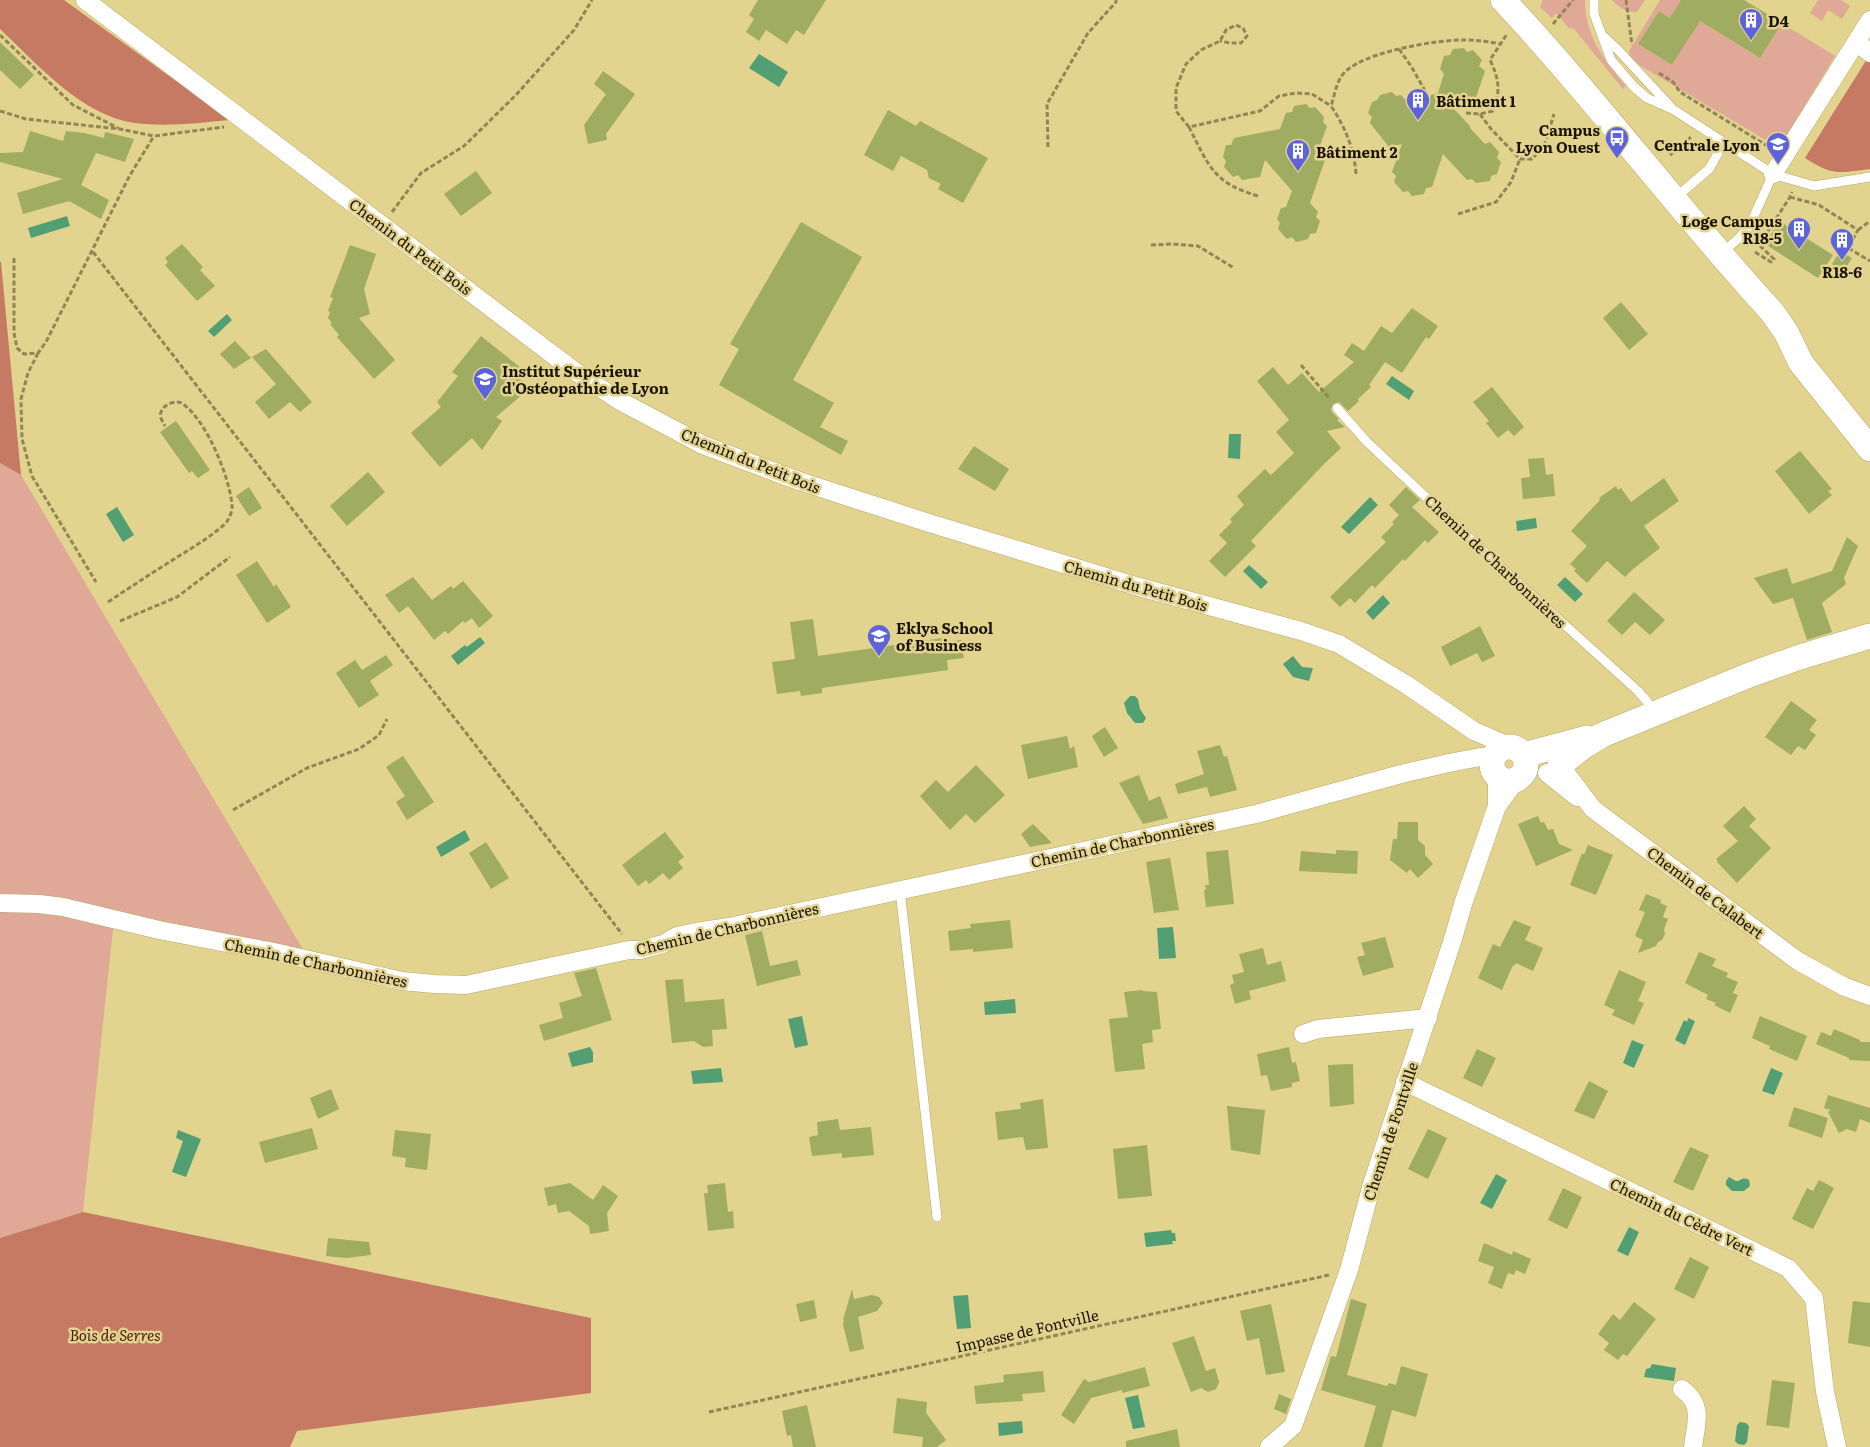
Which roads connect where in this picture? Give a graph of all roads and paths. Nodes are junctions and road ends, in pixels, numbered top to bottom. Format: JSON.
{"nodes":[{"id":1,"x":85,"y":0,"type":"edge"},
{"id":2,"x":592,"y":0,"type":"edge"},
{"id":3,"x":1116,"y":0,"type":"edge"},
{"id":4,"x":1503,"y":0,"type":"edge"},
{"id":5,"x":1573,"y":0,"type":"edge"},
{"id":6,"x":1594,"y":0,"type":"edge"},
{"id":7,"x":1870,"y":20,"type":"edge"},
{"id":8,"x":1550,"y":26,"type":"dead end"},
{"id":9,"x":1509,"y":32,"type":"dead end"},
{"id":10,"x":0,"y":35,"type":"edge"},
{"id":11,"x":1602,"y":35,"type":"junction"},
{"id":12,"x":1220,"y":40,"type":"junction"},
{"id":13,"x":1500,"y":44,"type":"junction"},
{"id":14,"x":1863,"y":48,"type":"edge"},
{"id":15,"x":1399,"y":49,"type":"junction"},
{"id":16,"x":1423,"y":105,"type":"dead end"},
{"id":17,"x":1331,"y":106,"type":"junction"},
{"id":18,"x":1674,"y":110,"type":"junction"},
{"id":19,"x":0,"y":111,"type":"edge"},
{"id":20,"x":1466,"y":112,"type":"dead end"},
{"id":21,"x":1480,"y":114,"type":"junction"},
{"id":22,"x":1554,"y":114,"type":"dead end"},
{"id":23,"x":252,"y":126,"type":"junction"},
{"id":24,"x":1189,"y":127,"type":"junction"},
{"id":25,"x":120,"y":129,"type":"junction"},
{"id":26,"x":154,"y":136,"type":"junction"},
{"id":27,"x":1724,"y":143,"type":"junction"},
{"id":28,"x":1048,"y":147,"type":"dead end"},
{"id":29,"x":1520,"y":159,"type":"junction"},
{"id":30,"x":1356,"y":174,"type":"dead end"},
{"id":31,"x":1773,"y":174,"type":"junction"},
{"id":32,"x":1870,"y":177,"type":"edge"},
{"id":33,"x":1258,"y":196,"type":"dead end"},
{"id":34,"x":1790,"y":197,"type":"dead end"},
{"id":35,"x":1674,"y":199,"type":"junction"},
{"id":36,"x":1458,"y":214,"type":"dead end"},
{"id":37,"x":1870,"y":221,"type":"edge"},
{"id":38,"x":383,"y":224,"type":"junction"},
{"id":39,"x":1858,"y":230,"type":"junction"},
{"id":40,"x":1151,"y":245,"type":"dead end"},
{"id":41,"x":93,"y":252,"type":"junction"},
{"id":42,"x":1721,"y":254,"type":"junction"},
{"id":43,"x":14,"y":258,"type":"dead end"},
{"id":44,"x":1870,"y":261,"type":"edge"},
{"id":45,"x":1234,"y":268,"type":"dead end"},
{"id":46,"x":38,"y":353,"type":"junction"},
{"id":47,"x":1301,"y":365,"type":"dead end"},
{"id":48,"x":1337,"y":408,"type":"joint"},
{"id":49,"x":165,"y":426,"type":"dead end"},
{"id":50,"x":1870,"y":449,"type":"edge"},
{"id":51,"x":230,"y":557,"type":"dead end"},
{"id":52,"x":96,"y":582,"type":"dead end"},
{"id":53,"x":108,"y":602,"type":"dead end"},
{"id":54,"x":120,"y":621,"type":"dead end"},
{"id":55,"x":1870,"y":636,"type":"edge"},
{"id":56,"x":1656,"y":713,"type":"junction"},
{"id":57,"x":387,"y":719,"type":"dead end"},
{"id":58,"x":1519,"y":763,"type":"junction"},
{"id":59,"x":233,"y":810,"type":"dead end"},
{"id":60,"x":900,"y":890,"type":"junction"},
{"id":61,"x":0,"y":903,"type":"edge"},
{"id":62,"x":629,"y":950,"type":"junction"},
{"id":63,"x":1870,"y":996,"type":"edge"},
{"id":64,"x":1428,"y":1018,"type":"junction"},
{"id":65,"x":1303,"y":1034,"type":"dead end"},
{"id":66,"x":1405,"y":1082,"type":"junction"},
{"id":67,"x":937,"y":1217,"type":"dead end"},
{"id":68,"x":1349,"y":1270,"type":"junction"},
{"id":69,"x":1682,"y":1388,"type":"dead end"},
{"id":70,"x":710,"y":1412,"type":"dead end"},
{"id":71,"x":1269,"y":1447,"type":"edge"},
{"id":72,"x":1693,"y":1447,"type":"edge"},
{"id":73,"x":1837,"y":1447,"type":"edge"}],
"edges":[{"from":1,"to":23,"type":"street","name":"Chemin du Petit Bois"},
{"from":2,"to":38,"type":"path"},
{"from":3,"to":28,"type":"path"},
{"from":4,"to":35,"type":"main road"},
{"from":5,"to":8,"type":"path"},
{"from":6,"to":11,"type":"lane"},
{"from":7,"to":14,"type":"street"},
{"from":9,"to":13,"type":"path"},
{"from":10,"to":25,"type":"path"},
{"from":11,"to":18,"type":"lane"},
{"from":11,"to":18,"type":"lane"},
{"from":12,"to":12,"type":"path"},
{"from":12,"to":24,"type":"path"},
{"from":13,"to":15,"type":"path"},
{"from":13,"to":21,"type":"path"},
{"from":14,"to":31,"type":"street"},
{"from":15,"to":16,"type":"path"},
{"from":15,"to":17,"type":"path"},
{"from":17,"to":24,"type":"path"},
{"from":17,"to":30,"type":"path"},
{"from":18,"to":27,"type":"lane"},
{"from":19,"to":25,"type":"path"},
{"from":20,"to":21,"type":"path"},
{"from":21,"to":29,"type":"path"},
{"from":22,"to":29,"type":"path"},
{"from":23,"to":26,"type":"path"},
{"from":23,"to":38,"type":"street","name":"Chemin du Petit Bois"},
{"from":24,"to":33,"type":"path"},
{"from":25,"to":26,"type":"path"},
{"from":26,"to":41,"type":"path"},
{"from":27,"to":31,"type":"lane"},
{"from":27,"to":35,"type":"lane"},
{"from":29,"to":36,"type":"path"},
{"from":31,"to":32,"type":"lane"},
{"from":31,"to":42,"type":"lane"},
{"from":34,"to":39,"type":"path"},
{"from":35,"to":42,"type":"main road"},
{"from":37,"to":39,"type":"path"},
{"from":38,"to":58,"type":"street","name":"Chemin du Petit Bois"},
{"from":39,"to":44,"type":"path"},
{"from":40,"to":45,"type":"path"},
{"from":41,"to":46,"type":"path"},
{"from":41,"to":62,"type":"path"},
{"from":42,"to":50,"type":"main road"},
{"from":43,"to":46,"type":"path"},
{"from":46,"to":52,"type":"path"},
{"from":47,"to":48,"type":"path"},
{"from":48,"to":56,"type":"lane","name":"Chemin de Charbonnières"},
{"from":49,"to":53,"type":"path"},
{"from":51,"to":54,"type":"path"},
{"from":55,"to":56,"type":"main road"},
{"from":56,"to":58,"type":"main road"},
{"from":57,"to":59,"type":"path"},
{"from":58,"to":60,"type":"street","name":"Chemin de Charbonnières"},
{"from":58,"to":63,"type":"street","name":"Chemin de Calabert"},
{"from":58,"to":64,"type":"street","name":"Chemin de Fontville"},
{"from":60,"to":62,"type":"street","name":"Chemin de Charbonnières"},
{"from":60,"to":67,"type":"lane"},
{"from":61,"to":62,"type":"street","name":"Chemin de Charbonnières"},
{"from":64,"to":65,"type":"street"},
{"from":64,"to":66,"type":"street","name":"Chemin de Fontville"},
{"from":66,"to":68,"type":"street","name":"Chemin de Fontville"},
{"from":66,"to":73,"type":"street","name":"Chemin du Cèdre Vert"},
{"from":68,"to":70,"type":"path","name":"Impasse de Fontville"},
{"from":68,"to":71,"type":"street","name":"Chemin de Fontville"},
{"from":69,"to":72,"type":"street"}]}
